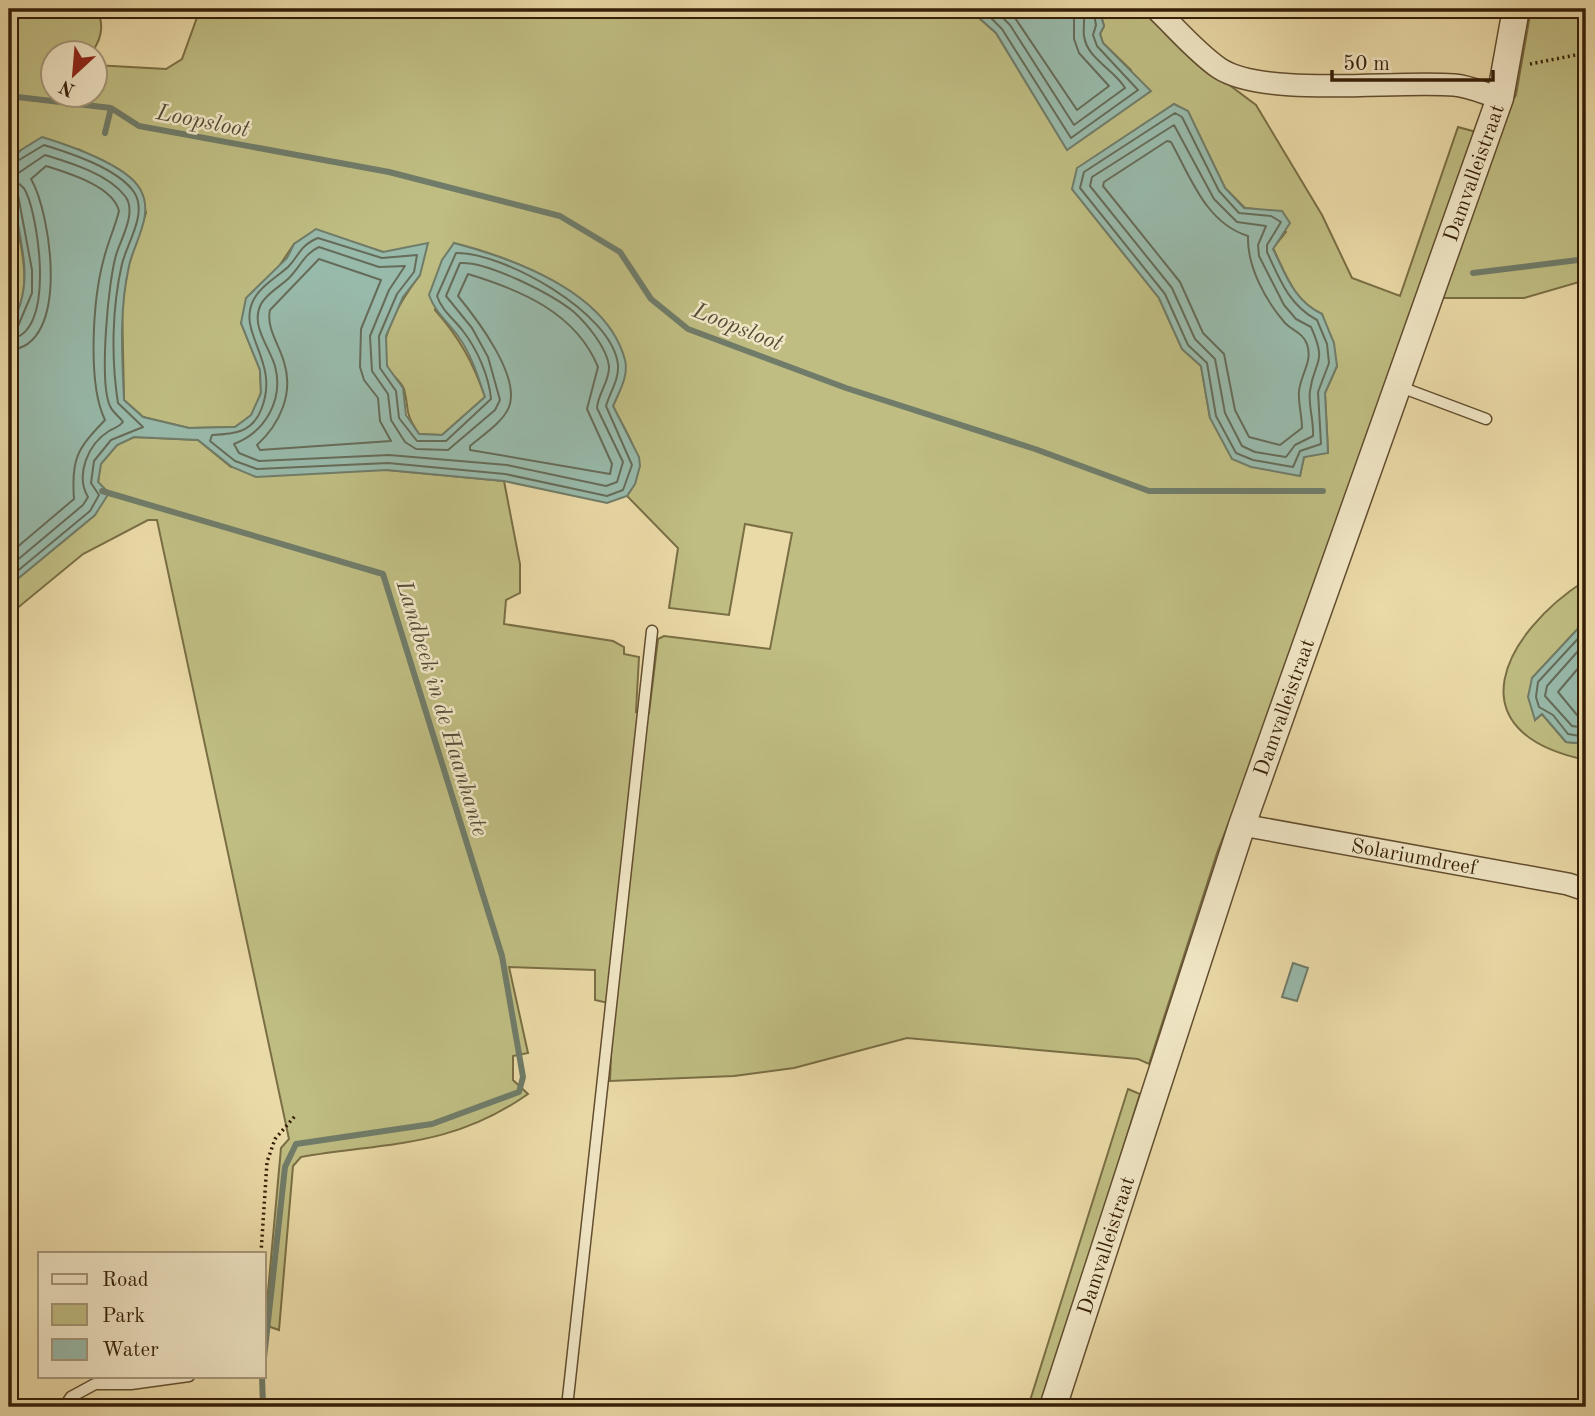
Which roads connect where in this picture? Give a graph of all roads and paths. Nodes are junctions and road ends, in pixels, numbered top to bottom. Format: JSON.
{"nodes":[{"id":1,"x":1156,"y":9,"type":"edge"},
{"id":2,"x":1516,"y":9,"type":"edge"},
{"id":3,"x":1586,"y":53,"type":"edge"},
{"id":4,"x":1506,"y":68,"type":"junction"},
{"id":5,"x":1500,"y":99,"type":"junction"},
{"id":6,"x":1398,"y":386,"type":"junction"},
{"id":7,"x":1486,"y":419,"type":"dead end"},
{"id":8,"x":652,"y":631,"type":"dead end"},
{"id":9,"x":1242,"y":825,"type":"junction"},
{"id":10,"x":1586,"y":890,"type":"edge"},
{"id":11,"x":295,"y":1116,"type":"dead end"},
{"id":12,"x":261,"y":1252,"type":"edge"},
{"id":13,"x":174,"y":1378,"type":"edge"},
{"id":14,"x":64,"y":1407,"type":"edge"},
{"id":15,"x":567,"y":1407,"type":"edge"},
{"id":16,"x":1053,"y":1407,"type":"edge"}],
"edges":[{"from":1,"to":5,"type":"street"},
{"from":2,"to":4,"type":"street","name":"Damvalleistraat"},
{"from":3,"to":4,"type":"path"},
{"from":4,"to":5,"type":"street","name":"Damvalleistraat"},
{"from":5,"to":6,"type":"street","name":"Damvalleistraat"},
{"from":6,"to":7,"type":"lane"},
{"from":6,"to":9,"type":"street","name":"Damvalleistraat"},
{"from":8,"to":15,"type":"lane"},
{"from":9,"to":10,"type":"street","name":"Solariumdreef"},
{"from":9,"to":16,"type":"street","name":"Damvalleistraat"},
{"from":11,"to":12,"type":"path"},
{"from":13,"to":14,"type":"lane"}]}
